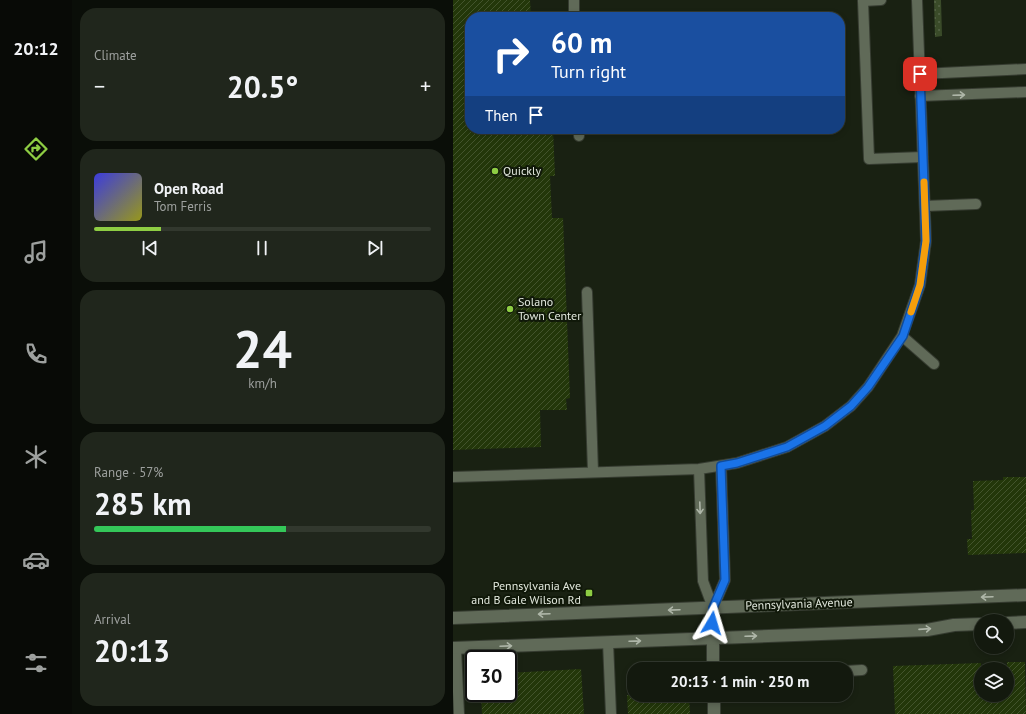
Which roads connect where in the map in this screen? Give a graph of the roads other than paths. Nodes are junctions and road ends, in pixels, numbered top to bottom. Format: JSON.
{"nodes":[{"id":1,"x":574,"y":0,"type":"edge"},
{"id":2,"x":881,"y":0,"type":"edge"},
{"id":3,"x":917,"y":0,"type":"edge"},
{"id":4,"x":863,"y":1,"type":"edge"},
{"id":5,"x":574,"y":12,"type":"edge"},
{"id":6,"x":1026,"y":69,"type":"edge"},
{"id":7,"x":920,"y":74,"type":"junction"},
{"id":8,"x":1026,"y":92,"type":"edge"},
{"id":9,"x":920,"y":96,"type":"junction"},
{"id":10,"x":923,"y":157,"type":"junction"},
{"id":11,"x":976,"y":204,"type":"dead end"},
{"id":12,"x":925,"y":206,"type":"junction"},
{"id":13,"x":587,"y":292,"type":"dead end"},
{"id":14,"x":903,"y":336,"type":"junction"},
{"id":15,"x":934,"y":364,"type":"dead end"},
{"id":16,"x":721,"y":466,"type":"junction"},
{"id":17,"x":699,"y":469,"type":"junction"},
{"id":18,"x":593,"y":472,"type":"junction"},
{"id":19,"x":453,"y":477,"type":"edge"},
{"id":20,"x":1026,"y":595,"type":"edge"},
{"id":21,"x":713,"y":608,"type":"junction"},
{"id":22,"x":453,"y":618,"type":"edge"},
{"id":23,"x":1026,"y":622,"type":"edge"},
{"id":24,"x":1014,"y":623,"type":"edge"},
{"id":25,"x":974,"y":624,"type":"edge"},
{"id":26,"x":712,"y":638,"type":"junction"},
{"id":27,"x":608,"y":642,"type":"junction"},
{"id":28,"x":455,"y":648,"type":"edge"},
{"id":29,"x":713,"y":662,"type":"edge"},
{"id":30,"x":862,"y":670,"type":"dead end"},
{"id":31,"x":853,"y":671,"type":"edge"},
{"id":32,"x":714,"y":702,"type":"edge"},
{"id":33,"x":459,"y":714,"type":"edge"},
{"id":34,"x":611,"y":714,"type":"edge"},
{"id":35,"x":714,"y":714,"type":"edge"}],
"edges":[{"from":1,"to":5,"type":"lane"},
{"from":2,"to":4,"type":"lane"},
{"from":3,"to":7,"type":"lane"},
{"from":4,"to":10,"type":"lane"},
{"from":6,"to":7,"type":"lane"},
{"from":7,"to":9,"type":"lane"},
{"from":9,"to":8,"type":"lane","one_way":true},
{"from":9,"to":10,"type":"lane"},
{"from":10,"to":12,"type":"lane"},
{"from":11,"to":12,"type":"lane"},
{"from":12,"to":14,"type":"lane"},
{"from":13,"to":18,"type":"lane"},
{"from":14,"to":15,"type":"lane"},
{"from":14,"to":16,"type":"lane"},
{"from":16,"to":17,"type":"lane"},
{"from":16,"to":21,"type":"lane"},
{"from":17,"to":18,"type":"lane"},
{"from":17,"to":21,"type":"lane","one_way":true},
{"from":18,"to":19,"type":"lane"},
{"from":20,"to":21,"type":"main road","name":"Pennsylvania Avenue","one_way":true},
{"from":21,"to":22,"type":"main road","name":"Pennsylvania Avenue","one_way":true},
{"from":21,"to":26,"type":"main road"},
{"from":23,"to":24,"type":"main road"},
{"from":26,"to":25,"type":"main road","one_way":true},
{"from":27,"to":26,"type":"main road","one_way":true},
{"from":26,"to":29,"type":"main road"},
{"from":28,"to":27,"type":"main road","one_way":true},
{"from":27,"to":34,"type":"lane"},
{"from":28,"to":33,"type":"lane"},
{"from":30,"to":31,"type":"lane"},
{"from":32,"to":35,"type":"main road"}]}
